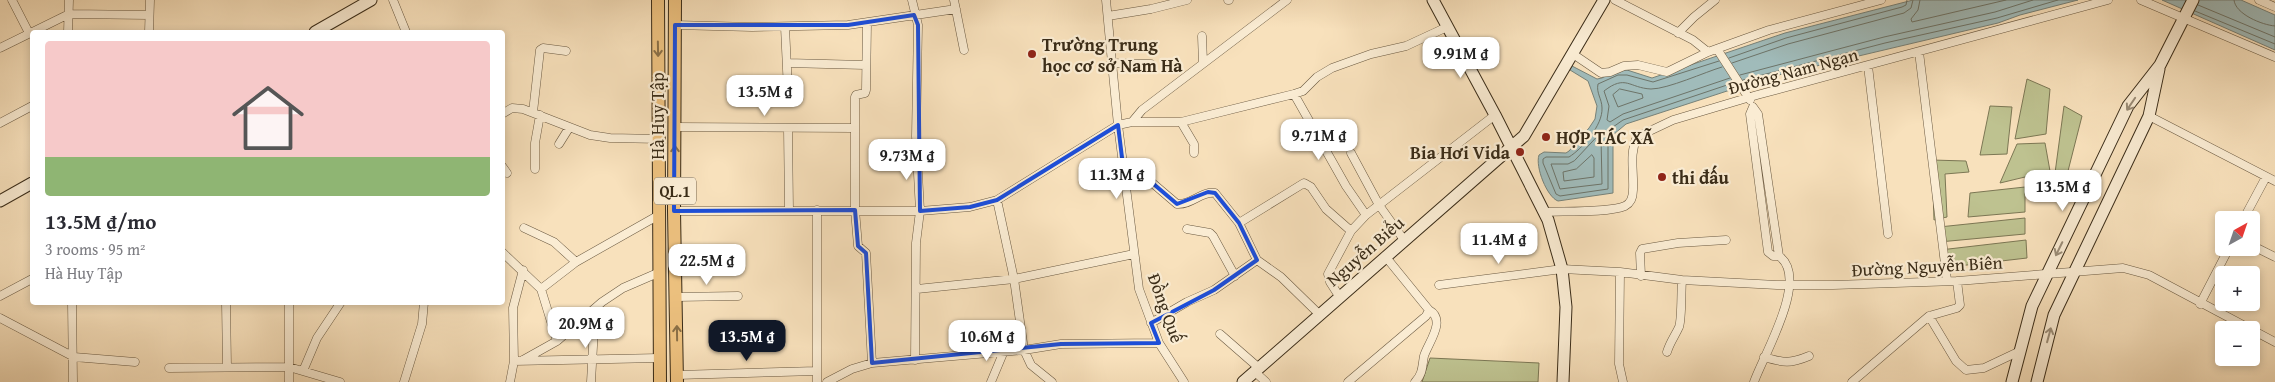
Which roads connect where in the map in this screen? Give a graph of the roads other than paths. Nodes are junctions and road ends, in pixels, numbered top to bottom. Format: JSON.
{"nodes":[{"id":1,"x":12,"y":0,"type":"edge"},
{"id":2,"x":69,"y":0,"type":"edge"},
{"id":3,"x":150,"y":0,"type":"edge"},
{"id":4,"x":371,"y":0,"type":"edge"},
{"id":5,"x":393,"y":0,"type":"edge"},
{"id":6,"x":658,"y":0,"type":"edge"},
{"id":7,"x":675,"y":0,"type":"edge"},
{"id":8,"x":912,"y":0,"type":"edge"},
{"id":9,"x":954,"y":0,"type":"edge"},
{"id":10,"x":1106,"y":0,"type":"edge"},
{"id":11,"x":1149,"y":0,"type":"edge"},
{"id":12,"x":1187,"y":0,"type":"edge"},
{"id":13,"x":1287,"y":0,"type":"edge"},
{"id":14,"x":1433,"y":0,"type":"edge"},
{"id":15,"x":1604,"y":0,"type":"edge"},
{"id":16,"x":1615,"y":0,"type":"edge"},
{"id":17,"x":1715,"y":0,"type":"edge"},
{"id":18,"x":1881,"y":0,"type":"edge"},
{"id":19,"x":2108,"y":0,"type":"edge"},
{"id":20,"x":2141,"y":0,"type":"edge"},
{"id":21,"x":2193,"y":0,"type":"edge"},
{"id":22,"x":2258,"y":0,"type":"edge"},
{"id":23,"x":2275,"y":7,"type":"edge"},
{"id":24,"x":1151,"y":9,"type":"junction"},
{"id":25,"x":956,"y":10,"type":"junction"},
{"id":26,"x":69,"y":14,"type":"junction"},
{"id":27,"x":149,"y":15,"type":"junction"},
{"id":28,"x":914,"y":15,"type":"junction"},
{"id":29,"x":1108,"y":16,"type":"junction"},
{"id":30,"x":2184,"y":18,"type":"junction"},
{"id":31,"x":866,"y":23,"type":"junction"},
{"id":32,"x":675,"y":25,"type":"junction"},
{"id":33,"x":785,"y":27,"type":"junction"},
{"id":34,"x":1447,"y":27,"type":"junction"},
{"id":35,"x":35,"y":30,"type":"edge"},
{"id":36,"x":68,"y":30,"type":"edge"},
{"id":37,"x":149,"y":30,"type":"edge"},
{"id":38,"x":318,"y":30,"type":"edge"},
{"id":39,"x":405,"y":30,"type":"edge"},
{"id":40,"x":29,"y":33,"type":"joint"},
{"id":41,"x":1678,"y":33,"type":"junction"},
{"id":42,"x":1202,"y":36,"type":"dead end"},
{"id":43,"x":0,"y":48,"type":"edge"},
{"id":44,"x":964,"y":50,"type":"dead end"},
{"id":45,"x":566,"y":52,"type":"dead end"},
{"id":46,"x":1708,"y":52,"type":"junction"},
{"id":47,"x":1719,"y":52,"type":"junction"},
{"id":48,"x":1918,"y":52,"type":"junction"},
{"id":49,"x":1574,"y":54,"type":"junction"},
{"id":50,"x":2275,"y":57,"type":"edge"},
{"id":51,"x":787,"y":63,"type":"junction"},
{"id":52,"x":1111,"y":63,"type":"junction"},
{"id":53,"x":1203,"y":63,"type":"junction"},
{"id":54,"x":1151,"y":64,"type":"dead end"},
{"id":55,"x":865,"y":65,"type":"junction"},
{"id":56,"x":2160,"y":65,"type":"junction"},
{"id":57,"x":1868,"y":66,"type":"junction"},
{"id":58,"x":788,"y":90,"type":"dead end"},
{"id":59,"x":1294,"y":94,"type":"junction"},
{"id":60,"x":1747,"y":95,"type":"junction"},
{"id":61,"x":30,"y":107,"type":"edge"},
{"id":62,"x":505,"y":112,"type":"edge"},
{"id":63,"x":536,"y":114,"type":"junction"},
{"id":64,"x":1495,"y":115,"type":"junction"},
{"id":65,"x":2149,"y":116,"type":"junction"},
{"id":66,"x":1132,"y":122,"type":"junction"},
{"id":67,"x":1180,"y":122,"type":"junction"},
{"id":68,"x":0,"y":123,"type":"edge"},
{"id":69,"x":1118,"y":125,"type":"junction"},
{"id":70,"x":675,"y":127,"type":"junction"},
{"id":71,"x":569,"y":128,"type":"junction"},
{"id":72,"x":788,"y":128,"type":"junction"},
{"id":73,"x":854,"y":128,"type":"junction"},
{"id":74,"x":660,"y":138,"type":"junction"},
{"id":75,"x":559,"y":144,"type":"dead end"},
{"id":76,"x":1511,"y":148,"type":"junction"},
{"id":77,"x":1194,"y":153,"type":"dead end"},
{"id":78,"x":1351,"y":153,"type":"dead end"},
{"id":79,"x":535,"y":169,"type":"dead end"},
{"id":80,"x":505,"y":170,"type":"edge"},
{"id":81,"x":507,"y":173,"type":"dead end"},
{"id":82,"x":1124,"y":174,"type":"junction"},
{"id":83,"x":2266,"y":177,"type":"junction"},
{"id":84,"x":2275,"y":181,"type":"edge"},
{"id":85,"x":30,"y":184,"type":"edge"},
{"id":86,"x":0,"y":200,"type":"edge"},
{"id":87,"x":997,"y":200,"type":"junction"},
{"id":88,"x":1379,"y":205,"type":"junction"},
{"id":89,"x":817,"y":210,"type":"junction"},
{"id":90,"x":855,"y":210,"type":"junction"},
{"id":91,"x":674,"y":211,"type":"junction"},
{"id":92,"x":789,"y":211,"type":"junction"},
{"id":93,"x":920,"y":211,"type":"junction"},
{"id":94,"x":2248,"y":211,"type":"edge"},
{"id":95,"x":1544,"y":212,"type":"junction"},
{"id":96,"x":1366,"y":215,"type":"junction"},
{"id":97,"x":660,"y":216,"type":"junction"},
{"id":98,"x":1239,"y":223,"type":"junction"},
{"id":99,"x":524,"y":228,"type":"dead end"},
{"id":100,"x":1187,"y":228,"type":"dead end"},
{"id":101,"x":1351,"y":231,"type":"junction"},
{"id":102,"x":1888,"y":234,"type":"dead end"},
{"id":103,"x":1404,"y":240,"type":"junction"},
{"id":104,"x":1726,"y":240,"type":"dead end"},
{"id":105,"x":2260,"y":250,"type":"edge"},
{"id":106,"x":1134,"y":254,"type":"junction"},
{"id":107,"x":505,"y":255,"type":"edge"},
{"id":108,"x":1385,"y":256,"type":"junction"},
{"id":109,"x":2225,"y":256,"type":"edge"},
{"id":110,"x":2275,"y":257,"type":"edge"},
{"id":111,"x":1257,"y":260,"type":"junction"},
{"id":112,"x":576,"y":262,"type":"junction"},
{"id":113,"x":1562,"y":269,"type":"junction"},
{"id":114,"x":523,"y":270,"type":"junction"},
{"id":115,"x":2076,"y":270,"type":"junction"},
{"id":116,"x":660,"y":272,"type":"junction"},
{"id":117,"x":1620,"y":272,"type":"junction"},
{"id":118,"x":2048,"y":273,"type":"junction"},
{"id":119,"x":1235,"y":276,"type":"junction"},
{"id":120,"x":1641,"y":276,"type":"junction"},
{"id":121,"x":1014,"y":279,"type":"junction"},
{"id":122,"x":30,"y":280,"type":"edge"},
{"id":123,"x":1682,"y":280,"type":"junction"},
{"id":124,"x":1947,"y":280,"type":"junction"},
{"id":125,"x":1957,"y":281,"type":"junction"},
{"id":126,"x":1439,"y":285,"type":"dead end"},
{"id":127,"x":1788,"y":285,"type":"junction"},
{"id":128,"x":541,"y":289,"type":"junction"},
{"id":129,"x":917,"y":289,"type":"junction"},
{"id":130,"x":0,"y":296,"type":"edge"},
{"id":131,"x":738,"y":296,"type":"dead end"},
{"id":132,"x":1339,"y":296,"type":"junction"},
{"id":133,"x":676,"y":297,"type":"junction"},
{"id":134,"x":2200,"y":304,"type":"junction"},
{"id":135,"x":72,"y":305,"type":"edge"},
{"id":136,"x":226,"y":305,"type":"edge"},
{"id":137,"x":289,"y":305,"type":"edge"},
{"id":138,"x":339,"y":305,"type":"edge"},
{"id":139,"x":424,"y":305,"type":"edge"},
{"id":140,"x":595,"y":310,"type":"junction"},
{"id":141,"x":1429,"y":310,"type":"junction"},
{"id":142,"x":1319,"y":314,"type":"junction"},
{"id":143,"x":1929,"y":316,"type":"junction"},
{"id":144,"x":0,"y":318,"type":"edge"},
{"id":145,"x":1151,"y":323,"type":"junction"},
{"id":146,"x":1220,"y":334,"type":"dead end"},
{"id":147,"x":557,"y":341,"type":"junction"},
{"id":148,"x":2275,"y":342,"type":"edge"},
{"id":149,"x":1159,"y":343,"type":"junction"},
{"id":150,"x":1024,"y":350,"type":"junction"},
{"id":151,"x":2020,"y":351,"type":"junction"},
{"id":152,"x":1004,"y":352,"type":"junction"},
{"id":153,"x":1667,"y":352,"type":"dead end"},
{"id":154,"x":1810,"y":356,"type":"dead end"},
{"id":155,"x":74,"y":357,"type":"junction"},
{"id":156,"x":1764,"y":357,"type":"junction"},
{"id":157,"x":660,"y":358,"type":"junction"},
{"id":158,"x":514,"y":360,"type":"junction"},
{"id":159,"x":523,"y":360,"type":"junction"},
{"id":160,"x":592,"y":360,"type":"junction"},
{"id":161,"x":915,"y":360,"type":"junction"},
{"id":162,"x":135,"y":362,"type":"dead end"},
{"id":163,"x":872,"y":363,"type":"junction"},
{"id":164,"x":227,"y":367,"type":"junction"},
{"id":165,"x":289,"y":367,"type":"junction"},
{"id":166,"x":169,"y":368,"type":"dead end"},
{"id":167,"x":1257,"y":370,"type":"junction"},
{"id":168,"x":303,"y":371,"type":"junction"},
{"id":169,"x":817,"y":371,"type":"junction"},
{"id":170,"x":677,"y":378,"type":"edge"},
{"id":171,"x":73,"y":382,"type":"edge"},
{"id":172,"x":289,"y":382,"type":"edge"},
{"id":173,"x":340,"y":382,"type":"edge"},
{"id":174,"x":404,"y":382,"type":"edge"},
{"id":175,"x":510,"y":382,"type":"edge"},
{"id":176,"x":590,"y":382,"type":"edge"},
{"id":177,"x":660,"y":382,"type":"edge"},
{"id":178,"x":817,"y":382,"type":"edge"},
{"id":179,"x":827,"y":382,"type":"edge"},
{"id":180,"x":991,"y":382,"type":"edge"},
{"id":181,"x":1052,"y":382,"type":"edge"},
{"id":182,"x":1184,"y":382,"type":"edge"},
{"id":183,"x":1243,"y":382,"type":"edge"},
{"id":184,"x":1266,"y":382,"type":"edge"},
{"id":185,"x":1348,"y":382,"type":"edge"},
{"id":186,"x":1415,"y":382,"type":"edge"},
{"id":187,"x":1563,"y":382,"type":"edge"},
{"id":188,"x":1623,"y":382,"type":"edge"},
{"id":189,"x":1754,"y":382,"type":"edge"},
{"id":190,"x":1852,"y":382,"type":"edge"},
{"id":191,"x":2012,"y":382,"type":"edge"},
{"id":192,"x":2037,"y":382,"type":"edge"}],
"edges":[{"from":1,"to":40,"type":"street"},
{"from":2,"to":26,"type":"street"},
{"from":3,"to":27,"type":"street"},
{"from":4,"to":38,"type":"street"},
{"from":5,"to":39,"type":"street"},
{"from":6,"to":74,"type":"main road","name":"Hà Huy Tập","number":"QL.1","one_way":true},
{"from":7,"to":32,"type":"main road","name":"Hà Huy Tập","number":"QL.1"},
{"from":8,"to":28,"type":"street"},
{"from":9,"to":25,"type":"street"},
{"from":10,"to":29,"type":"street","name":"Đồng Quế"},
{"from":11,"to":24,"type":"street"},
{"from":12,"to":24,"type":"street"},
{"from":13,"to":53,"type":"street"},
{"from":14,"to":34,"type":"street"},
{"from":15,"to":49,"type":"street","name":"Nguyễn Biểu"},
{"from":16,"to":41,"type":"street"},
{"from":17,"to":41,"type":"street"},
{"from":18,"to":47,"type":"street"},
{"from":19,"to":48,"type":"street","name":"Đường Nam Ngạn"},
{"from":20,"to":30,"type":"street"},
{"from":21,"to":30,"type":"street"},
{"from":22,"to":23,"type":"street"},
{"from":24,"to":29,"type":"street"},
{"from":25,"to":28,"type":"street"},
{"from":25,"to":44,"type":"street"},
{"from":26,"to":27,"type":"street"},
{"from":26,"to":35,"type":"street"},
{"from":26,"to":36,"type":"street"},
{"from":27,"to":37,"type":"street"},
{"from":28,"to":31,"type":"street"},
{"from":28,"to":93,"type":"street"},
{"from":29,"to":52,"type":"street","name":"Đồng Quế"},
{"from":30,"to":50,"type":"street"},
{"from":30,"to":56,"type":"street"},
{"from":31,"to":33,"type":"street"},
{"from":31,"to":55,"type":"street"},
{"from":32,"to":33,"type":"street"},
{"from":32,"to":70,"type":"main road","name":"Hà Huy Tập","number":"QL.1"},
{"from":33,"to":51,"type":"street"},
{"from":34,"to":59,"type":"street"},
{"from":34,"to":64,"type":"street"},
{"from":40,"to":43,"type":"street"},
{"from":41,"to":46,"type":"street"},
{"from":42,"to":53,"type":"street"},
{"from":45,"to":63,"type":"street"},
{"from":46,"to":47,"type":"street"},
{"from":46,"to":49,"type":"street"},
{"from":47,"to":60,"type":"street"},
{"from":48,"to":57,"type":"street","name":"Đường Nam Ngạn"},
{"from":48,"to":124,"type":"street"},
{"from":49,"to":76,"type":"street","name":"Nguyễn Biểu"},
{"from":51,"to":55,"type":"street"},
{"from":51,"to":58,"type":"street"},
{"from":52,"to":54,"type":"street"},
{"from":52,"to":69,"type":"street","name":"Đồng Quế"},
{"from":53,"to":66,"type":"street"},
{"from":55,"to":73,"type":"street"},
{"from":56,"to":65,"type":"street"},
{"from":56,"to":118,"type":"street","one_way":true},
{"from":57,"to":60,"type":"street","name":"Đường Nam Ngạn"},
{"from":57,"to":102,"type":"street"},
{"from":59,"to":67,"type":"street"},
{"from":59,"to":96,"type":"street"},
{"from":60,"to":95,"type":"street","name":"Đường Nam Ngạn"},
{"from":60,"to":127,"type":"street"},
{"from":61,"to":68,"type":"street"},
{"from":62,"to":63,"type":"street"},
{"from":63,"to":71,"type":"street"},
{"from":63,"to":79,"type":"street"},
{"from":64,"to":76,"type":"street"},
{"from":64,"to":88,"type":"street"},
{"from":65,"to":83,"type":"street"},
{"from":65,"to":115,"type":"street"},
{"from":66,"to":67,"type":"street"},
{"from":66,"to":69,"type":"street"},
{"from":67,"to":77,"type":"street"},
{"from":69,"to":82,"type":"street","name":"Đồng Quế"},
{"from":69,"to":87,"type":"street"},
{"from":70,"to":72,"type":"street"},
{"from":91,"to":70,"type":"main road","name":"Hà Huy Tập","number":"QL.1","one_way":true},
{"from":71,"to":74,"type":"street"},
{"from":71,"to":75,"type":"street"},
{"from":72,"to":73,"type":"street"},
{"from":72,"to":92,"type":"street"},
{"from":73,"to":90,"type":"street"},
{"from":74,"to":97,"type":"main road","name":"Hà Huy Tập","number":"QL.1"},
{"from":76,"to":95,"type":"street"},
{"from":76,"to":103,"type":"street","name":"Nguyễn Biểu"},
{"from":78,"to":88,"type":"street"},
{"from":80,"to":81,"type":"street"},
{"from":82,"to":98,"type":"street"},
{"from":82,"to":106,"type":"street","name":"Đồng Quế"},
{"from":83,"to":84,"type":"street"},
{"from":83,"to":94,"type":"street"},
{"from":85,"to":86,"type":"street"},
{"from":87,"to":93,"type":"street"},
{"from":87,"to":121,"type":"street"},
{"from":88,"to":96,"type":"street"},
{"from":88,"to":103,"type":"street"},
{"from":89,"to":90,"type":"street"},
{"from":89,"to":92,"type":"street"},
{"from":89,"to":169,"type":"street"},
{"from":90,"to":93,"type":"street"},
{"from":90,"to":163,"type":"street"},
{"from":91,"to":92,"type":"street"},
{"from":91,"to":97,"type":"main road"},
{"from":91,"to":133,"type":"main road","name":"Hà Huy Tập","number":"QL.1"},
{"from":93,"to":129,"type":"street"},
{"from":95,"to":113,"type":"street"},
{"from":96,"to":101,"type":"street"},
{"from":97,"to":112,"type":"street"},
{"from":97,"to":116,"type":"main road","name":"Hà Huy Tập","number":"QL.1"},
{"from":98,"to":101,"type":"street"},
{"from":98,"to":111,"type":"street"},
{"from":99,"to":112,"type":"street"},
{"from":100,"to":119,"type":"street"},
{"from":101,"to":132,"type":"street"},
{"from":103,"to":108,"type":"street","name":"Nguyễn Biểu"},
{"from":104,"to":120,"type":"street"},
{"from":105,"to":110,"type":"street"},
{"from":106,"to":121,"type":"street"},
{"from":106,"to":145,"type":"street","name":"Đồng Quế"},
{"from":107,"to":114,"type":"street"},
{"from":108,"to":132,"type":"street","name":"Nguyễn Biểu"},
{"from":108,"to":141,"type":"street"},
{"from":109,"to":134,"type":"street"},
{"from":111,"to":119,"type":"street"},
{"from":111,"to":142,"type":"street"},
{"from":112,"to":128,"type":"street"},
{"from":113,"to":117,"type":"street","name":"Đường Nguyễn Biên"},
{"from":113,"to":126,"type":"street","name":"Đường Nguyễn Biên"},
{"from":113,"to":187,"type":"street"},
{"from":114,"to":128,"type":"street"},
{"from":114,"to":158,"type":"street"},
{"from":115,"to":118,"type":"street","name":"Đường Nguyễn Biên"},
{"from":115,"to":134,"type":"street","name":"Đường Nguyễn Biên"},
{"from":192,"to":115,"type":"street","one_way":true},
{"from":116,"to":140,"type":"street"},
{"from":116,"to":157,"type":"main road","name":"Hà Huy Tập","number":"QL.1"},
{"from":117,"to":120,"type":"street","name":"Đường Nguyễn Biên"},
{"from":117,"to":188,"type":"street"},
{"from":118,"to":125,"type":"street","name":"Đường Nguyễn Biên"},
{"from":118,"to":151,"type":"street"},
{"from":119,"to":145,"type":"street"},
{"from":120,"to":123,"type":"street","name":"Đường Nguyễn Biên"},
{"from":121,"to":129,"type":"street"},
{"from":121,"to":150,"type":"street"},
{"from":122,"to":130,"type":"street"},
{"from":123,"to":127,"type":"street","name":"Đường Nguyễn Biên"},
{"from":123,"to":153,"type":"street"},
{"from":124,"to":125,"type":"street","name":"Đường Nguyễn Biên"},
{"from":124,"to":127,"type":"street","name":"Đường Nguyễn Biên"},
{"from":125,"to":143,"type":"street"},
{"from":127,"to":156,"type":"street"},
{"from":128,"to":147,"type":"street"},
{"from":129,"to":161,"type":"street"},
{"from":131,"to":133,"type":"street"},
{"from":132,"to":142,"type":"street","name":"Nguyễn Biểu"},
{"from":170,"to":133,"type":"main road","name":"Hà Huy Tập","number":"QL.1","one_way":true},
{"from":134,"to":148,"type":"street","name":"Đường Nguyễn Biên"},
{"from":135,"to":155,"type":"street"},
{"from":136,"to":164,"type":"street"},
{"from":137,"to":165,"type":"street"},
{"from":138,"to":168,"type":"street"},
{"from":139,"to":174,"type":"street"},
{"from":140,"to":147,"type":"street"},
{"from":140,"to":160,"type":"street"},
{"from":141,"to":185,"type":"street"},
{"from":141,"to":186,"type":"street"},
{"from":142,"to":167,"type":"street","name":"Nguyễn Biểu"},
{"from":143,"to":151,"type":"street"},
{"from":143,"to":190,"type":"street"},
{"from":144,"to":155,"type":"street"},
{"from":145,"to":149,"type":"street","name":"Đồng Quế"},
{"from":146,"to":167,"type":"street"},
{"from":147,"to":159,"type":"street"},
{"from":149,"to":150,"type":"street"},
{"from":149,"to":182,"type":"street","name":"Đồng Quế"},
{"from":150,"to":152,"type":"street"},
{"from":150,"to":181,"type":"street"},
{"from":151,"to":191,"type":"street"},
{"from":152,"to":161,"type":"street"},
{"from":152,"to":180,"type":"street"},
{"from":154,"to":156,"type":"street"},
{"from":155,"to":162,"type":"street"},
{"from":155,"to":171,"type":"street"},
{"from":156,"to":189,"type":"street"},
{"from":157,"to":160,"type":"street"},
{"from":157,"to":177,"type":"main road","name":"Hà Huy Tập","number":"QL.1"},
{"from":158,"to":159,"type":"street"},
{"from":158,"to":175,"type":"street"},
{"from":159,"to":160,"type":"street"},
{"from":160,"to":176,"type":"street"},
{"from":161,"to":163,"type":"street"},
{"from":163,"to":179,"type":"street"},
{"from":164,"to":165,"type":"street"},
{"from":164,"to":166,"type":"street"},
{"from":165,"to":168,"type":"street"},
{"from":165,"to":172,"type":"street"},
{"from":167,"to":183,"type":"street","name":"Nguyễn Biểu"},
{"from":167,"to":184,"type":"street"},
{"from":168,"to":173,"type":"street"},
{"from":169,"to":170,"type":"street"},
{"from":169,"to":178,"type":"street"}]}
